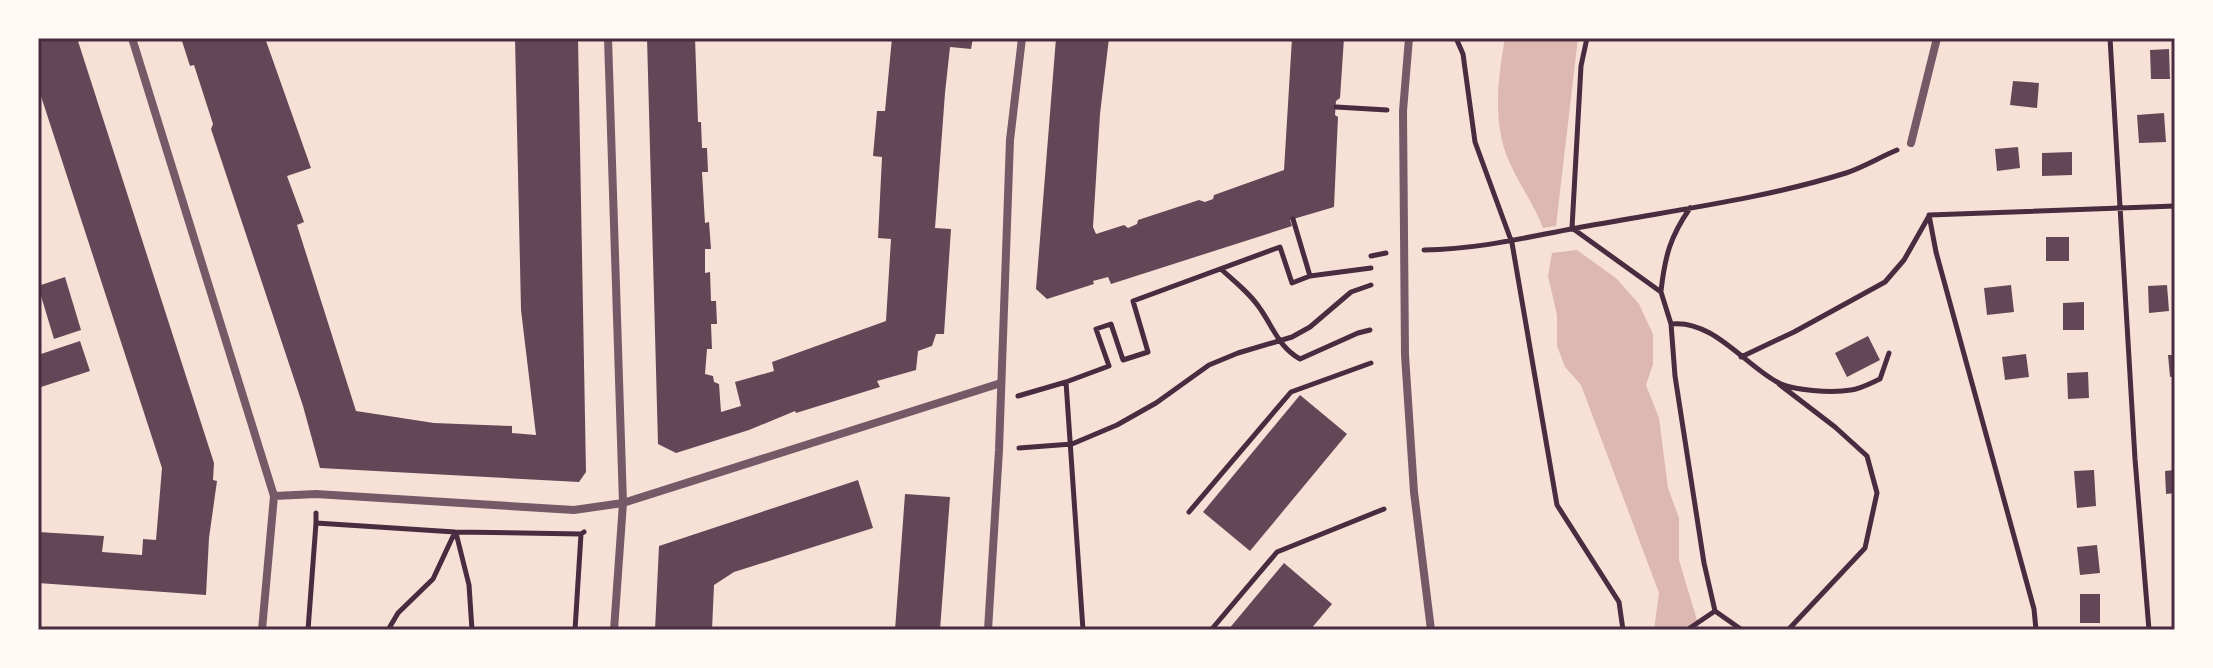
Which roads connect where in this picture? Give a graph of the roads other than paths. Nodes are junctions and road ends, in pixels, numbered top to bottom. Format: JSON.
{"nodes":[{"id":1,"x":132,"y":38,"type":"edge"},
{"id":2,"x":608,"y":38,"type":"edge"},
{"id":3,"x":1022,"y":38,"type":"edge"},
{"id":4,"x":1409,"y":38,"type":"edge"},
{"id":5,"x":1937,"y":38,"type":"edge"},
{"id":6,"x":1911,"y":143,"type":"road end"},
{"id":7,"x":1001,"y":383,"type":"junction"},
{"id":8,"x":274,"y":496,"type":"junction"},
{"id":9,"x":623,"y":503,"type":"junction"},
{"id":10,"x":262,"y":630,"type":"edge"},
{"id":11,"x":614,"y":630,"type":"edge"},
{"id":12,"x":988,"y":630,"type":"edge"},
{"id":13,"x":1431,"y":630,"type":"edge"}],
"edges":[{"from":1,"to":8,"type":"street"},
{"from":2,"to":9,"type":"street"},
{"from":3,"to":7,"type":"street"},
{"from":4,"to":13,"type":"street"},
{"from":5,"to":6,"type":"street"},
{"from":7,"to":9,"type":"street"},
{"from":7,"to":12,"type":"street"},
{"from":8,"to":9,"type":"street"},
{"from":8,"to":10,"type":"street"},
{"from":9,"to":11,"type":"street"}]}
